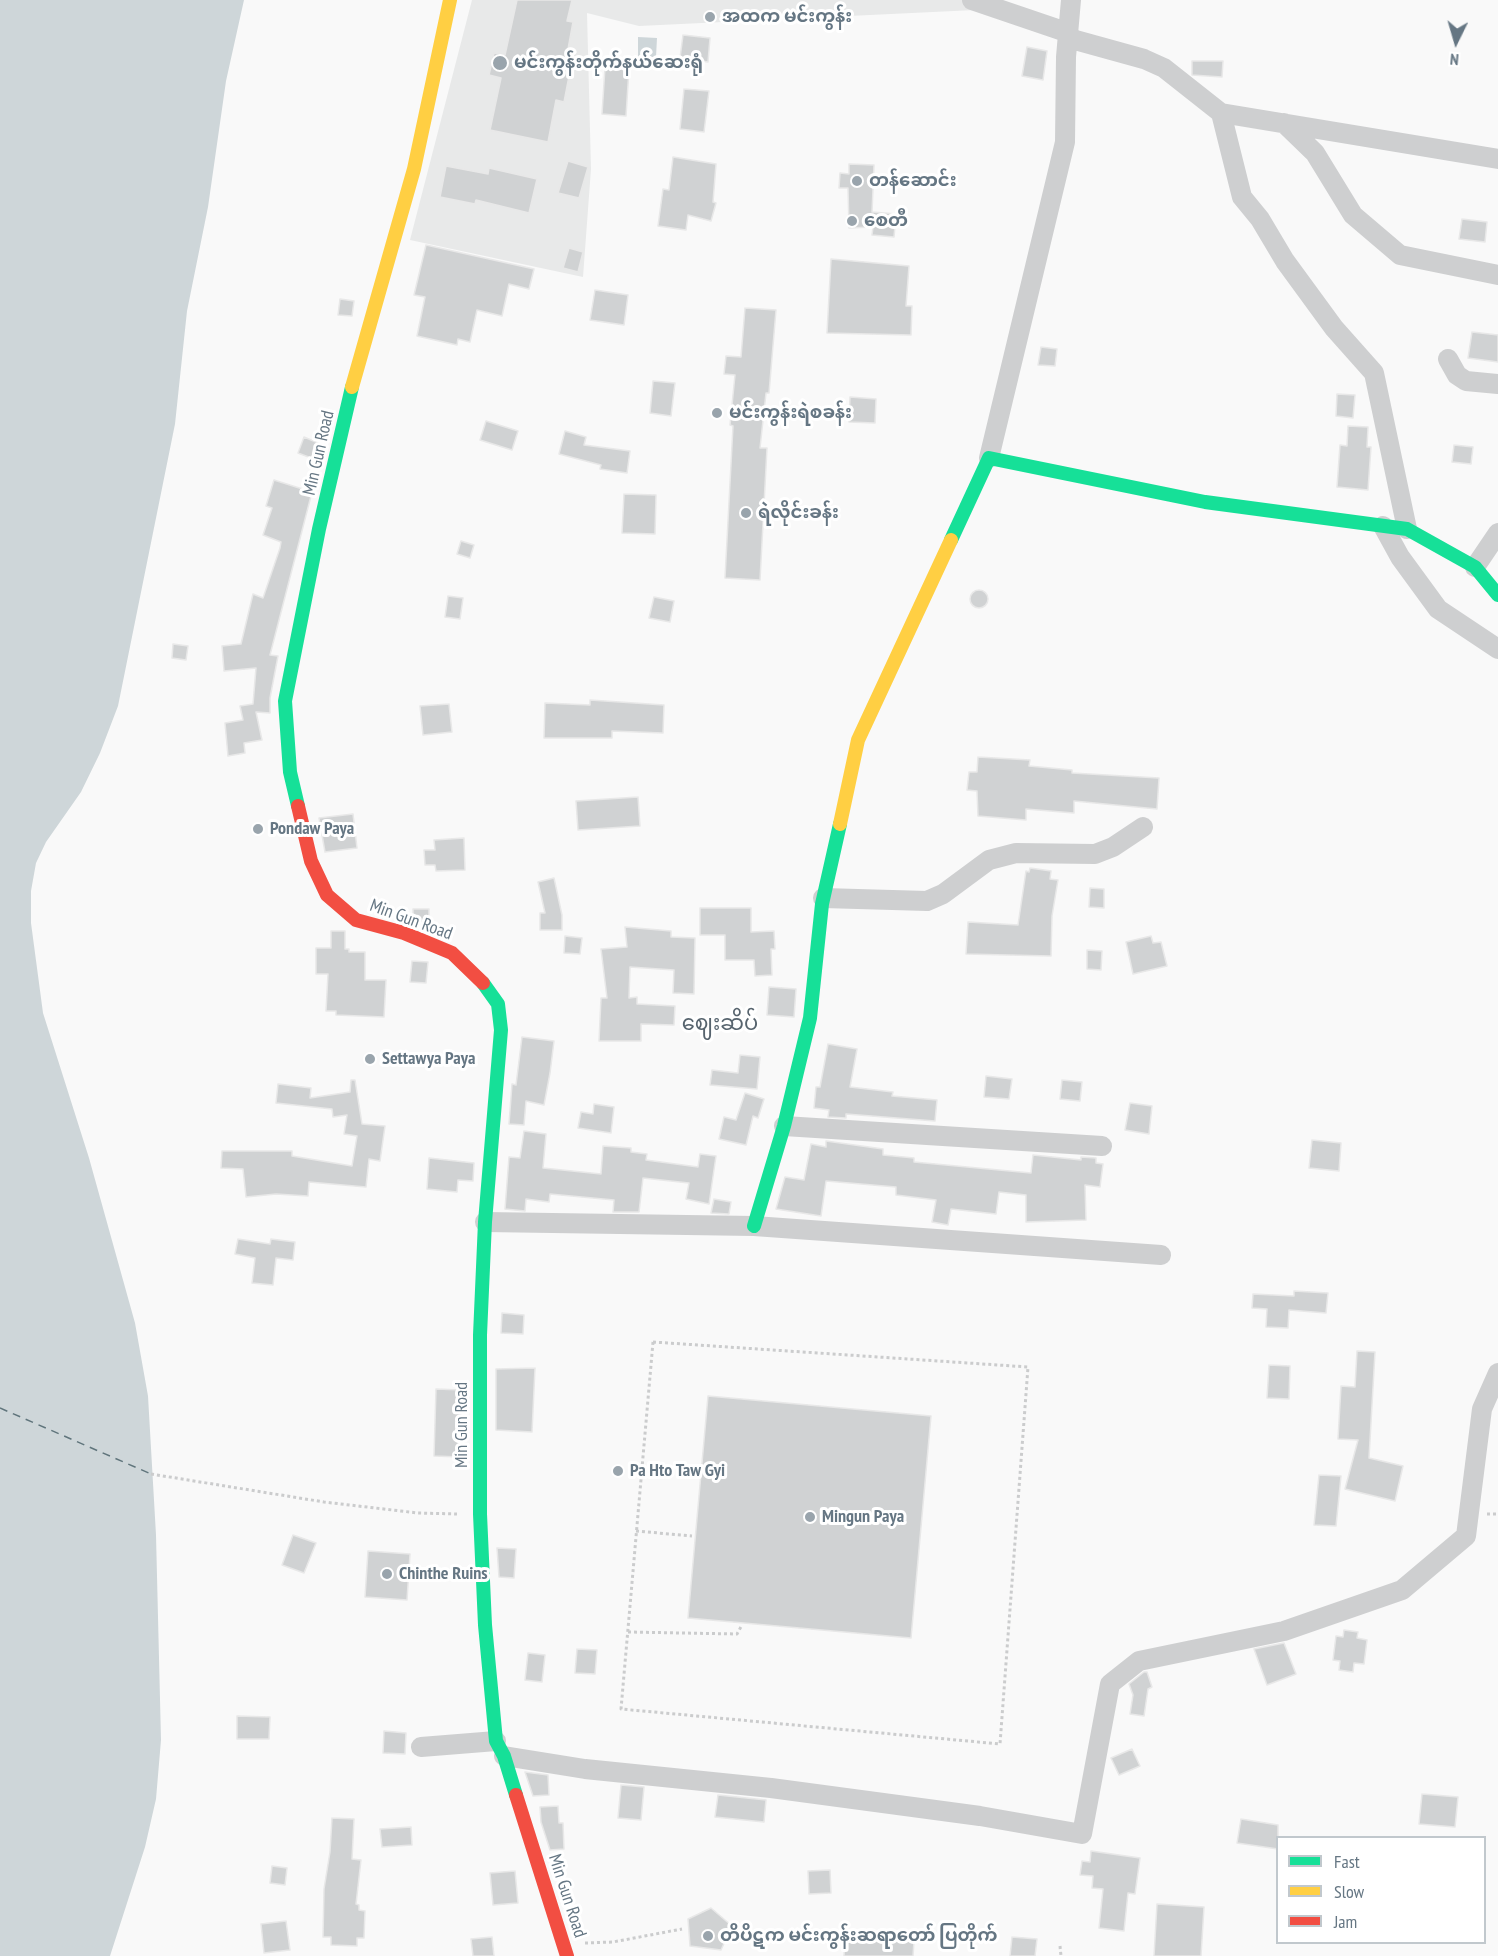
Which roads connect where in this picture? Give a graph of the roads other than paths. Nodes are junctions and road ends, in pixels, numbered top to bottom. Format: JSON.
{"nodes":[{"id":1,"x":450,"y":0,"type":"edge"},
{"id":2,"x":972,"y":0,"type":"edge"},
{"id":3,"x":1071,"y":0,"type":"edge"},
{"id":4,"x":1068,"y":35,"type":"junction"},
{"id":5,"x":1221,"y":113,"type":"junction"},
{"id":6,"x":1284,"y":123,"type":"junction"},
{"id":7,"x":1498,"y":159,"type":"edge"},
{"id":8,"x":1498,"y":275,"type":"edge"},
{"id":9,"x":1448,"y":359,"type":"dead end"},
{"id":10,"x":1498,"y":384,"type":"edge"},
{"id":11,"x":990,"y":458,"type":"junction"},
{"id":12,"x":1383,"y":526,"type":"junction"},
{"id":13,"x":1407,"y":529,"type":"junction"},
{"id":14,"x":1498,"y":533,"type":"edge"},
{"id":15,"x":1474,"y":567,"type":"junction"},
{"id":16,"x":1498,"y":595,"type":"edge"},
{"id":17,"x":1498,"y":649,"type":"edge"},
{"id":18,"x":1143,"y":827,"type":"dead end"},
{"id":19,"x":823,"y":898,"type":"junction"},
{"id":20,"x":784,"y":1126,"type":"junction"},
{"id":21,"x":1102,"y":1146,"type":"dead end"},
{"id":22,"x":484,"y":1222,"type":"junction"},
{"id":23,"x":754,"y":1226,"type":"junction"},
{"id":24,"x":1161,"y":1255,"type":"dead end"},
{"id":25,"x":1498,"y":1372,"type":"edge"},
{"id":26,"x":421,"y":1747,"type":"dead end"},
{"id":27,"x":500,"y":1748,"type":"junction"},
{"id":28,"x":566,"y":1950,"type":"edge"}],
"edges":[{"from":1,"to":22,"type":"street","name":"Min Gun Road"},
{"from":2,"to":4,"type":"street"},
{"from":3,"to":4,"type":"street"},
{"from":4,"to":5,"type":"street"},
{"from":4,"to":11,"type":"street"},
{"from":5,"to":6,"type":"street"},
{"from":5,"to":13,"type":"street"},
{"from":6,"to":7,"type":"street"},
{"from":6,"to":8,"type":"street"},
{"from":9,"to":10,"type":"street"},
{"from":11,"to":12,"type":"street"},
{"from":11,"to":19,"type":"street"},
{"from":12,"to":13,"type":"street"},
{"from":12,"to":17,"type":"street"},
{"from":13,"to":15,"type":"street"},
{"from":14,"to":15,"type":"street"},
{"from":15,"to":16,"type":"street"},
{"from":18,"to":19,"type":"street"},
{"from":19,"to":20,"type":"street"},
{"from":20,"to":21,"type":"street"},
{"from":20,"to":23,"type":"street"},
{"from":22,"to":23,"type":"street"},
{"from":22,"to":27,"type":"street","name":"Min Gun Road"},
{"from":23,"to":24,"type":"street"},
{"from":25,"to":27,"type":"street"},
{"from":26,"to":27,"type":"street"},
{"from":27,"to":28,"type":"street","name":"Min Gun Road"}]}
